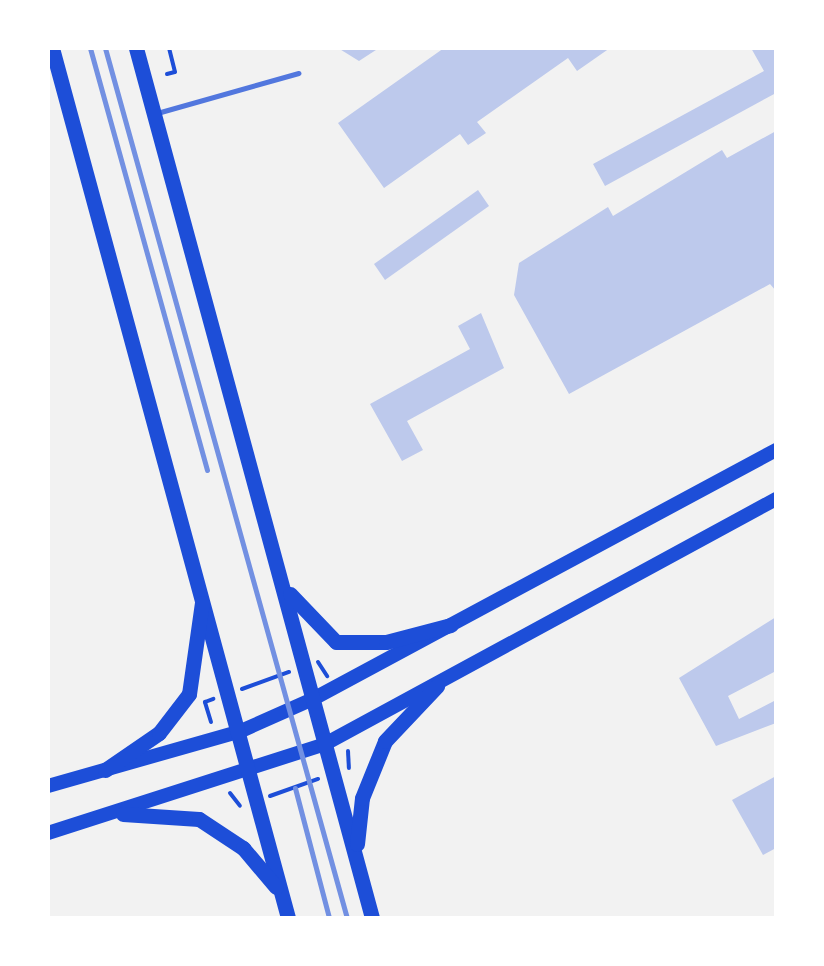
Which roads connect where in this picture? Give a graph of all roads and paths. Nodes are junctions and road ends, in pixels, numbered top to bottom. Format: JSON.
{"nodes":[{"id":1,"x":52,"y":48,"type":"edge"},
{"id":2,"x":136,"y":48,"type":"edge"},
{"id":3,"x":168,"y":48,"type":"edge"},
{"id":4,"x":298,"y":73,"type":"dead end"},
{"id":5,"x":167,"y":74,"type":"dead end"},
{"id":6,"x":154,"y":114,"type":"junction"},
{"id":7,"x":776,"y":450,"type":"edge"},
{"id":8,"x":776,"y":499,"type":"edge"},
{"id":9,"x":279,"y":574,"type":"junction"},
{"id":10,"x":203,"y":584,"type":"junction"},
{"id":11,"x":451,"y":625,"type":"junction"},
{"id":12,"x":291,"y":672,"type":"dead end"},
{"id":13,"x":436,"y":686,"type":"junction"},
{"id":14,"x":242,"y":689,"type":"dead end"},
{"id":15,"x":218,"y":697,"type":"dead end"},
{"id":16,"x":313,"y":700,"type":"junction"},
{"id":17,"x":211,"y":722,"type":"dead end"},
{"id":18,"x":240,"y":730,"type":"junction"},
{"id":19,"x":325,"y":744,"type":"junction"},
{"id":20,"x":348,"y":752,"type":"dead end"},
{"id":21,"x":105,"y":770,"type":"junction"},
{"id":22,"x":342,"y":770,"type":"dead end"},
{"id":23,"x":252,"y":774,"type":"junction"},
{"id":24,"x":327,"y":776,"type":"dead end"},
{"id":25,"x":48,"y":786,"type":"edge"},
{"id":26,"x":230,"y":793,"type":"dead end"},
{"id":27,"x":266,"y":797,"type":"dead end"},
{"id":28,"x":244,"y":805,"type":"dead end"},
{"id":29,"x":234,"y":808,"type":"junction"},
{"id":30,"x":123,"y":814,"type":"junction"},
{"id":31,"x":228,"y":820,"type":"dead end"},
{"id":32,"x":48,"y":833,"type":"edge"},
{"id":33,"x":358,"y":868,"type":"junction"},
{"id":34,"x":282,"y":896,"type":"junction"},
{"id":35,"x":288,"y":918,"type":"edge"},
{"id":36,"x":372,"y":918,"type":"edge"}],
"edges":[{"from":1,"to":10,"type":"main road"},
{"from":2,"to":6,"type":"main road"},
{"from":3,"to":5,"type":"path"},
{"from":4,"to":6,"type":"lane"},
{"from":6,"to":9,"type":"main road"},
{"from":7,"to":11,"type":"main road"},
{"from":8,"to":13,"type":"main road"},
{"from":9,"to":11,"type":"main road"},
{"from":9,"to":16,"type":"main road"},
{"from":10,"to":18,"type":"main road"},
{"from":10,"to":21,"type":"main road"},
{"from":11,"to":16,"type":"main road"},
{"from":12,"to":14,"type":"path"},
{"from":13,"to":19,"type":"main road"},
{"from":13,"to":33,"type":"main road"},
{"from":15,"to":17,"type":"path"},
{"from":16,"to":18,"type":"main road"},
{"from":16,"to":19,"type":"main road"},
{"from":18,"to":21,"type":"main road"},
{"from":18,"to":23,"type":"main road"},
{"from":19,"to":23,"type":"main road"},
{"from":19,"to":33,"type":"main road"},
{"from":20,"to":22,"type":"path"},
{"from":21,"to":25,"type":"main road"},
{"from":23,"to":30,"type":"main road"},
{"from":23,"to":34,"type":"main road"},
{"from":24,"to":27,"type":"path"},
{"from":26,"to":29,"type":"path"},
{"from":28,"to":29,"type":"path"},
{"from":29,"to":31,"type":"path"},
{"from":30,"to":32,"type":"main road"},
{"from":30,"to":34,"type":"main road"},
{"from":33,"to":36,"type":"main road"},
{"from":34,"to":35,"type":"main road"}]}
